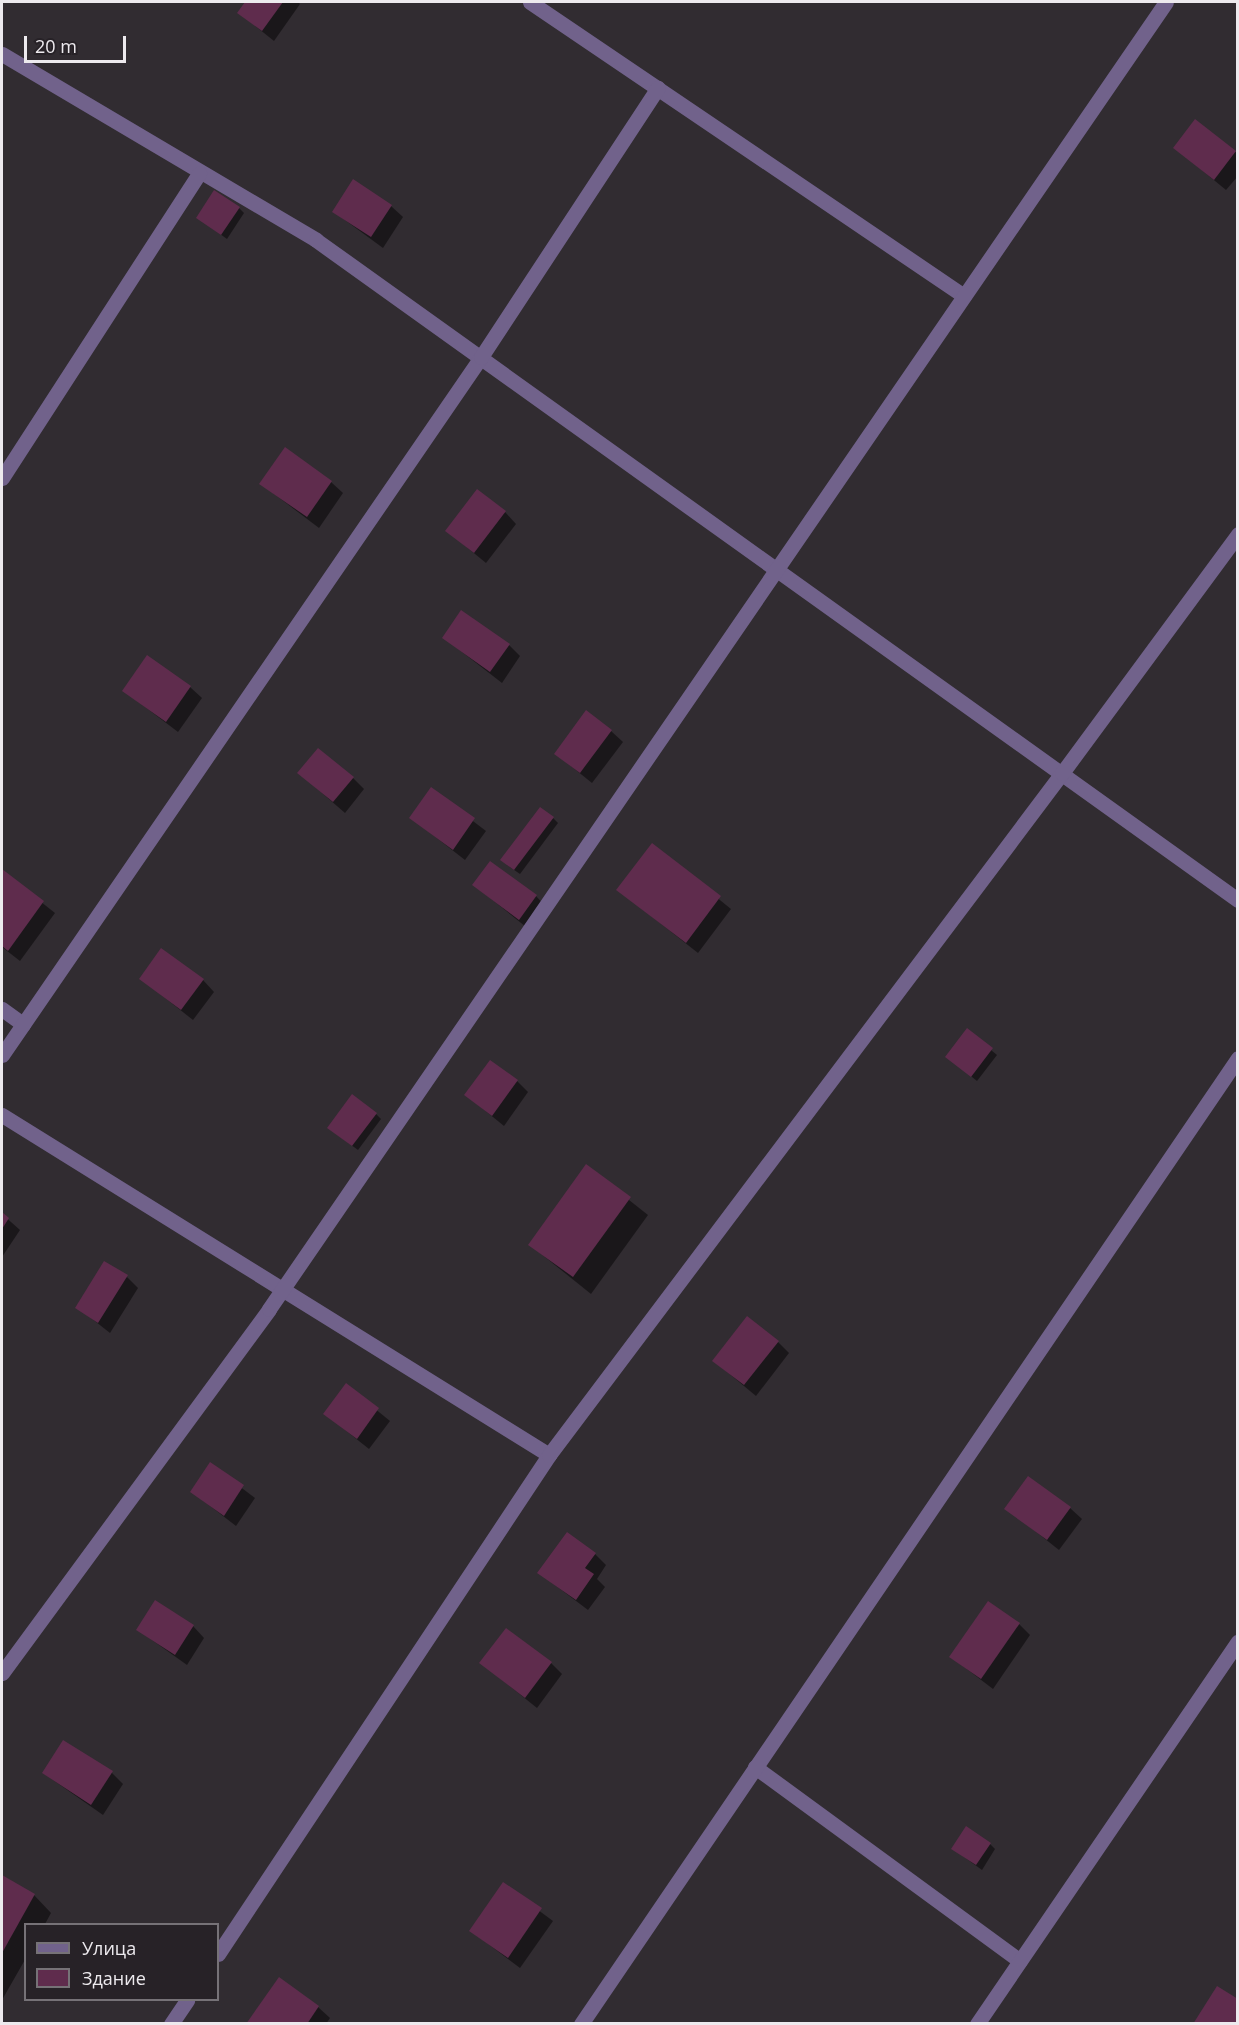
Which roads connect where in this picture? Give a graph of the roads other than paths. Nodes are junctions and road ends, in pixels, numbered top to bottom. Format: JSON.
{"nodes":[{"id":1,"x":530,"y":2,"type":"edge"},
{"id":2,"x":1166,"y":2,"type":"edge"},
{"id":3,"x":2,"y":54,"type":"edge"},
{"id":4,"x":658,"y":88,"type":"junction"},
{"id":5,"x":199,"y":173,"type":"junction"},
{"id":6,"x":964,"y":296,"type":"junction"},
{"id":7,"x":481,"y":357,"type":"junction"},
{"id":8,"x":2,"y":478,"type":"edge"},
{"id":9,"x":1238,"y":534,"type":"edge"},
{"id":10,"x":777,"y":567,"type":"junction"},
{"id":11,"x":1062,"y":774,"type":"junction"},
{"id":12,"x":1238,"y":900,"type":"edge"},
{"id":13,"x":2,"y":1009,"type":"edge"},
{"id":14,"x":23,"y":1024,"type":"junction"},
{"id":15,"x":2,"y":1055,"type":"edge"},
{"id":16,"x":1238,"y":1058,"type":"edge"},
{"id":17,"x":2,"y":1115,"type":"edge"},
{"id":18,"x":283,"y":1289,"type":"junction"},
{"id":19,"x":549,"y":1455,"type":"junction"},
{"id":20,"x":1238,"y":1642,"type":"edge"},
{"id":21,"x":2,"y":1673,"type":"edge"},
{"id":22,"x":755,"y":1767,"type":"junction"},
{"id":23,"x":219,"y":1952,"type":"edge"},
{"id":24,"x":1020,"y":1961,"type":"junction"},
{"id":25,"x":186,"y":2001,"type":"edge"},
{"id":26,"x":171,"y":2024,"type":"edge"},
{"id":27,"x":581,"y":2024,"type":"edge"},
{"id":28,"x":977,"y":2024,"type":"edge"}],
"edges":[{"from":1,"to":4,"type":"street"},
{"from":2,"to":6,"type":"street"},
{"from":3,"to":5,"type":"street"},
{"from":4,"to":6,"type":"street"},
{"from":4,"to":7,"type":"street"},
{"from":5,"to":7,"type":"street"},
{"from":5,"to":8,"type":"street"},
{"from":6,"to":10,"type":"street"},
{"from":7,"to":10,"type":"street"},
{"from":7,"to":14,"type":"street"},
{"from":9,"to":11,"type":"street"},
{"from":10,"to":11,"type":"street"},
{"from":10,"to":18,"type":"street"},
{"from":11,"to":12,"type":"street"},
{"from":11,"to":19,"type":"street"},
{"from":13,"to":14,"type":"street"},
{"from":14,"to":15,"type":"street"},
{"from":16,"to":22,"type":"street"},
{"from":17,"to":18,"type":"street"},
{"from":18,"to":19,"type":"street"},
{"from":18,"to":21,"type":"street"},
{"from":19,"to":23,"type":"street"},
{"from":20,"to":24,"type":"street"},
{"from":22,"to":24,"type":"street"},
{"from":22,"to":27,"type":"street"},
{"from":24,"to":28,"type":"street"},
{"from":25,"to":26,"type":"street"}]}
